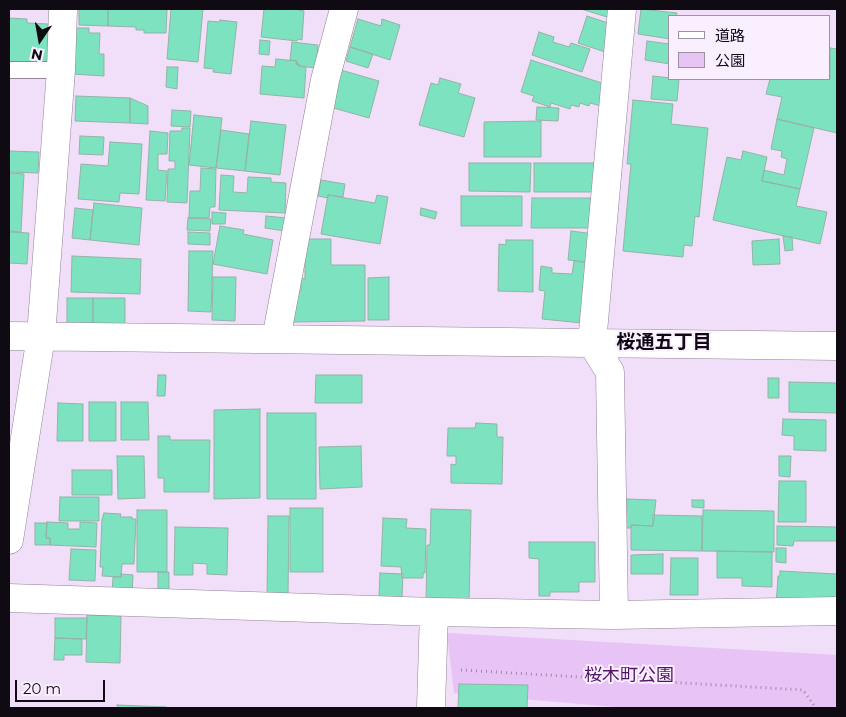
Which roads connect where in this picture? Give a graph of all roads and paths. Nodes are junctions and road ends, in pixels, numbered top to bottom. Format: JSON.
{"nodes":[{"id":1,"x":63,"y":9,"type":"edge"},
{"id":2,"x":344,"y":9,"type":"edge"},
{"id":3,"x":622,"y":9,"type":"edge"},
{"id":4,"x":9,"y":70,"type":"edge"},
{"id":5,"x":61,"y":70,"type":"junction"},
{"id":6,"x":9,"y":336,"type":"edge"},
{"id":7,"x":41,"y":336,"type":"junction"},
{"id":8,"x":276,"y":339,"type":"junction"},
{"id":9,"x":592,"y":343,"type":"junction"},
{"id":10,"x":837,"y":346,"type":"edge"},
{"id":11,"x":9,"y":540,"type":"edge"},
{"id":12,"x":9,"y":598,"type":"edge"},
{"id":13,"x":837,"y":611,"type":"edge"},
{"id":14,"x":434,"y":612,"type":"junction"},
{"id":15,"x":614,"y":615,"type":"junction"},
{"id":16,"x":433,"y":669,"type":"junction"},
{"id":17,"x":432,"y":708,"type":"edge"},
{"id":18,"x":816,"y":708,"type":"edge"}],
"edges":[{"from":1,"to":5,"type":"street"},
{"from":2,"to":8,"type":"street"},
{"from":3,"to":9,"type":"street"},
{"from":4,"to":5,"type":"lane"},
{"from":5,"to":7,"type":"street"},
{"from":6,"to":7,"type":"street"},
{"from":7,"to":8,"type":"street"},
{"from":7,"to":11,"type":"street"},
{"from":8,"to":9,"type":"street"},
{"from":9,"to":10,"type":"street"},
{"from":9,"to":15,"type":"street"},
{"from":12,"to":14,"type":"street"},
{"from":13,"to":15,"type":"street"},
{"from":14,"to":15,"type":"street"},
{"from":14,"to":16,"type":"street"},
{"from":16,"to":17,"type":"street"},
{"from":16,"to":18,"type":"path"}]}
